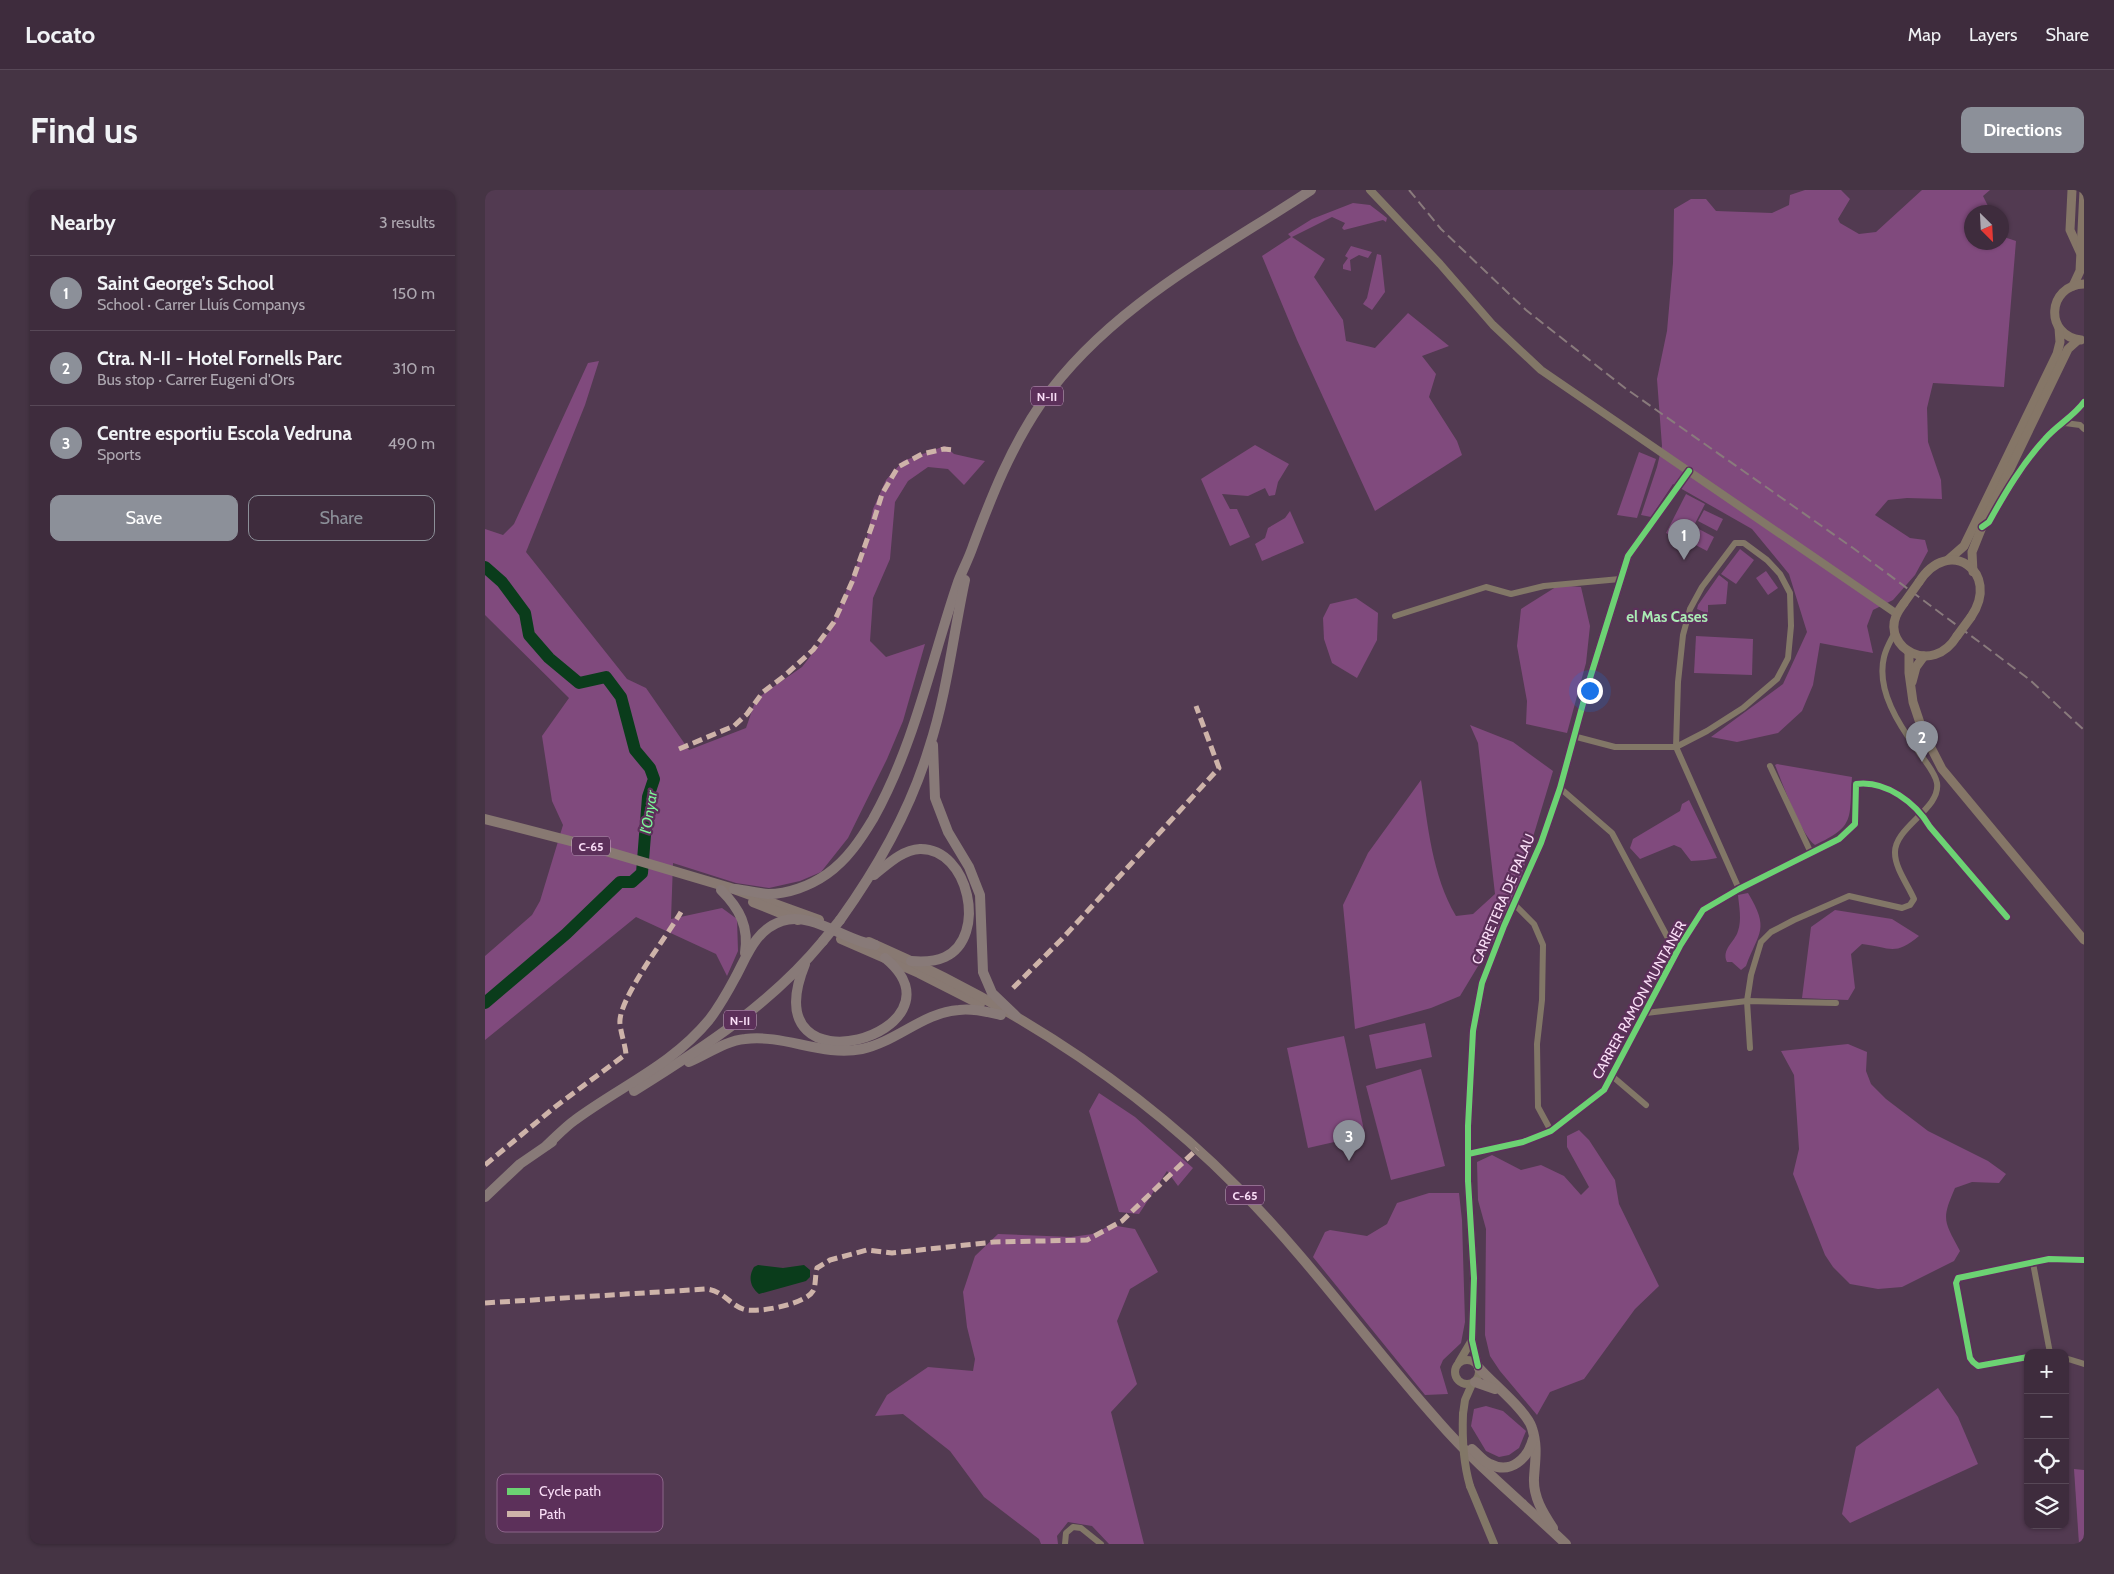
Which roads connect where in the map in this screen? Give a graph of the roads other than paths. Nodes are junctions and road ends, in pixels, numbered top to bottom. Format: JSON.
{"nodes":[{"id":1,"x":1311,"y":190,"type":"edge"},
{"id":2,"x":1370,"y":190,"type":"edge"},
{"id":3,"x":2071,"y":190,"type":"edge"},
{"id":4,"x":2084,"y":190,"type":"edge"},
{"id":5,"x":2081,"y":254,"type":"junction"},
{"id":6,"x":2084,"y":284,"type":"edge"},
{"id":7,"x":2073,"y":286,"type":"junction"},
{"id":8,"x":2059,"y":328,"type":"junction"},
{"id":9,"x":2081,"y":340,"type":"edge"},
{"id":10,"x":2084,"y":402,"type":"edge"},
{"id":11,"x":2065,"y":423,"type":"junction"},
{"id":12,"x":2084,"y":429,"type":"edge"},
{"id":13,"x":1689,"y":471,"type":"junction"},
{"id":14,"x":1982,"y":527,"type":"junction"},
{"id":15,"x":973,"y":548,"type":"junction"},
{"id":16,"x":1948,"y":560,"type":"junction"},
{"id":17,"x":1973,"y":572,"type":"junction"},
{"id":18,"x":1620,"y":579,"type":"junction"},
{"id":19,"x":1897,"y":614,"type":"junction"},
{"id":20,"x":1395,"y":616,"type":"dead end"},
{"id":21,"x":1895,"y":631,"type":"junction"},
{"id":22,"x":1909,"y":652,"type":"junction"},
{"id":23,"x":1924,"y":656,"type":"junction"},
{"id":24,"x":1911,"y":689,"type":"junction"},
{"id":25,"x":1573,"y":736,"type":"junction"},
{"id":26,"x":932,"y":737,"type":"junction"},
{"id":27,"x":1675,"y":747,"type":"junction"},
{"id":28,"x":1770,"y":766,"type":"dead end"},
{"id":29,"x":1560,"y":788,"type":"junction"},
{"id":30,"x":1922,"y":812,"type":"junction"},
{"id":31,"x":485,"y":819,"type":"edge"},
{"id":32,"x":1811,"y":853,"type":"junction"},
{"id":33,"x":695,"y":878,"type":"junction"},
{"id":34,"x":868,"y":880,"type":"junction"},
{"id":35,"x":735,"y":889,"type":"junction"},
{"id":36,"x":1739,"y":889,"type":"junction"},
{"id":37,"x":721,"y":890,"type":"junction"},
{"id":38,"x":1514,"y":904,"type":"junction"},
{"id":39,"x":2007,"y":917,"type":"dead end"},
{"id":40,"x":795,"y":919,"type":"junction"},
{"id":41,"x":2084,"y":940,"type":"edge"},
{"id":42,"x":875,"y":945,"type":"junction"},
{"id":43,"x":1680,"y":946,"type":"junction"},
{"id":44,"x":744,"y":957,"type":"junction"},
{"id":45,"x":807,"y":958,"type":"junction"},
{"id":46,"x":885,"y":958,"type":"junction"},
{"id":47,"x":911,"y":961,"type":"junction"},
{"id":48,"x":1747,"y":1001,"type":"junction"},
{"id":49,"x":1836,"y":1003,"type":"dead end"},
{"id":50,"x":1646,"y":1012,"type":"junction"},
{"id":51,"x":1001,"y":1015,"type":"junction"},
{"id":52,"x":1016,"y":1016,"type":"junction"},
{"id":53,"x":1056,"y":1043,"type":"junction"},
{"id":54,"x":1750,"y":1048,"type":"dead end"},
{"id":55,"x":665,"y":1072,"type":"junction"},
{"id":56,"x":1611,"y":1076,"type":"junction"},
{"id":57,"x":1646,"y":1105,"type":"dead end"},
{"id":58,"x":1551,"y":1131,"type":"junction"},
{"id":59,"x":547,"y":1145,"type":"junction"},
{"id":60,"x":1468,"y":1154,"type":"junction"},
{"id":61,"x":485,"y":1197,"type":"edge"},
{"id":62,"x":2084,"y":1260,"type":"edge"},
{"id":63,"x":2033,"y":1262,"type":"junction"},
{"id":64,"x":1472,"y":1340,"type":"junction"},
{"id":65,"x":2049,"y":1349,"type":"edge"},
{"id":66,"x":2024,"y":1358,"type":"edge"},
{"id":67,"x":2069,"y":1359,"type":"edge"},
{"id":68,"x":1458,"y":1364,"type":"junction"},
{"id":69,"x":2084,"y":1364,"type":"edge"},
{"id":70,"x":1478,"y":1367,"type":"junction"},
{"id":71,"x":1458,"y":1381,"type":"junction"},
{"id":72,"x":1474,"y":1383,"type":"junction"},
{"id":73,"x":1500,"y":1391,"type":"junction"},
{"id":74,"x":1465,"y":1400,"type":"junction"},
{"id":75,"x":1422,"y":1403,"type":"junction"},
{"id":76,"x":1534,"y":1435,"type":"junction"},
{"id":77,"x":1482,"y":1514,"type":"junction"},
{"id":78,"x":1536,"y":1517,"type":"junction"},
{"id":79,"x":1065,"y":1544,"type":"edge"},
{"id":80,"x":1101,"y":1544,"type":"edge"},
{"id":81,"x":1489,"y":1544,"type":"edge"},
{"id":82,"x":1494,"y":1544,"type":"edge"},
{"id":83,"x":1556,"y":1544,"type":"edge"},
{"id":84,"x":1566,"y":1544,"type":"edge"}],
"edges":[{"from":1,"to":15,"type":"highway","number":"N-II"},
{"from":2,"to":13,"type":"street"},
{"from":3,"to":5,"type":"main road"},
{"from":4,"to":5,"type":"main road"},
{"from":5,"to":7,"type":"main road"},
{"from":6,"to":7,"type":"main road"},
{"from":7,"to":8,"type":"main road"},
{"from":8,"to":9,"type":"main road"},
{"from":8,"to":16,"type":"main road"},
{"from":9,"to":14,"type":"main road"},
{"from":10,"to":11,"type":"street"},
{"from":11,"to":12,"type":"street"},
{"from":11,"to":14,"type":"street"},
{"from":13,"to":18,"type":"street","name":"CARRETERA DE PALAU"},
{"from":13,"to":19,"type":"street"},
{"from":14,"to":17,"type":"main road"},
{"from":15,"to":26,"type":"highway","number":"N-II"},
{"from":15,"to":35,"type":"highway"},
{"from":16,"to":17,"type":"main road"},
{"from":16,"to":19,"type":"main road","bridge":true},
{"from":17,"to":23,"type":"main road","bridge":true},
{"from":18,"to":20,"type":"street"},
{"from":18,"to":25,"type":"street","name":"CARRETERA DE PALAU"},
{"from":19,"to":21,"type":"main road"},
{"from":21,"to":22,"type":"main road"},
{"from":21,"to":30,"type":"street"},
{"from":22,"to":23,"type":"main road"},
{"from":22,"to":24,"type":"main road"},
{"from":23,"to":24,"type":"main road"},
{"from":24,"to":41,"type":"main road"},
{"from":25,"to":27,"type":"street"},
{"from":25,"to":29,"type":"street","name":"CARRETERA DE PALAU"},
{"from":26,"to":34,"type":"highway","number":"N-II"},
{"from":26,"to":52,"type":"highway"},
{"from":27,"to":27,"type":"street"},
{"from":27,"to":36,"type":"street"},
{"from":28,"to":32,"type":"street"},
{"from":29,"to":38,"type":"street","name":"CARRETERA DE PALAU"},
{"from":29,"to":43,"type":"street"},
{"from":30,"to":32,"type":"street","name":"CARRER RAMON MUNTANER"},
{"from":30,"to":39,"type":"street"},
{"from":30,"to":48,"type":"street"},
{"from":31,"to":33,"type":"main road","number":"C-65"},
{"from":32,"to":36,"type":"street","name":"CARRER RAMON MUNTANER"},
{"from":33,"to":35,"type":"main road","number":"C-65"},
{"from":33,"to":37,"type":"main road","number":"C-65"},
{"from":34,"to":45,"type":"highway","number":"N-II","bridge":true},
{"from":34,"to":47,"type":"highway"},
{"from":35,"to":42,"type":"main road","number":"C-65"},
{"from":36,"to":43,"type":"street","name":"CARRER RAMON MUNTANER"},
{"from":37,"to":40,"type":"main road","number":"C-65"},
{"from":37,"to":44,"type":"highway"},
{"from":38,"to":58,"type":"street"},
{"from":38,"to":60,"type":"street","name":"CARRETERA DE PALAU"},
{"from":40,"to":42,"type":"highway"},
{"from":40,"to":44,"type":"highway"},
{"from":40,"to":46,"type":"main road","number":"C-65"},
{"from":42,"to":47,"type":"main road","number":"C-65"},
{"from":43,"to":50,"type":"street","name":"CARRER RAMON MUNTANER"},
{"from":44,"to":59,"type":"highway"},
{"from":45,"to":46,"type":"highway"},
{"from":45,"to":55,"type":"highway","number":"N-II"},
{"from":46,"to":51,"type":"main road","number":"C-65"},
{"from":47,"to":52,"type":"main road","number":"C-65"},
{"from":48,"to":49,"type":"street"},
{"from":48,"to":50,"type":"street"},
{"from":48,"to":54,"type":"street"},
{"from":50,"to":56,"type":"street","name":"CARRER RAMON MUNTANER"},
{"from":51,"to":53,"type":"main road","number":"C-65"},
{"from":51,"to":55,"type":"highway"},
{"from":52,"to":53,"type":"main road","number":"C-65"},
{"from":53,"to":75,"type":"main road","number":"C-65"},
{"from":55,"to":59,"type":"highway","number":"N-II"},
{"from":56,"to":57,"type":"street"},
{"from":56,"to":58,"type":"street","name":"CARRER RAMON MUNTANER"},
{"from":58,"to":60,"type":"street","name":"CARRER RAMON MUNTANER"},
{"from":59,"to":61,"type":"highway","number":"N-II"},
{"from":60,"to":64,"type":"street","name":"CARRETERA DE PALAU"},
{"from":62,"to":63,"type":"street"},
{"from":63,"to":65,"type":"street"},
{"from":63,"to":66,"type":"street"},
{"from":64,"to":68,"type":"street","name":"CARRETERA DE PALAU"},
{"from":64,"to":70,"type":"street","name":"CARRETERA DE PALAU"},
{"from":67,"to":69,"type":"street"},
{"from":68,"to":70,"type":"street"},
{"from":68,"to":71,"type":"street"},
{"from":70,"to":72,"type":"street"},
{"from":70,"to":73,"type":"main road"},
{"from":71,"to":72,"type":"street"},
{"from":71,"to":74,"type":"street"},
{"from":72,"to":73,"type":"main road"},
{"from":72,"to":74,"type":"street"},
{"from":73,"to":76,"type":"main road"},
{"from":74,"to":77,"type":"street","bridge":true},
{"from":75,"to":76,"type":"main road"},
{"from":75,"to":78,"type":"main road","number":"C-65"},
{"from":76,"to":84,"type":"main road"},
{"from":77,"to":81,"type":"street"},
{"from":77,"to":82,"type":"street"},
{"from":78,"to":83,"type":"main road"},
{"from":78,"to":84,"type":"main road","number":"C-65"},
{"from":79,"to":80,"type":"street"}]}
